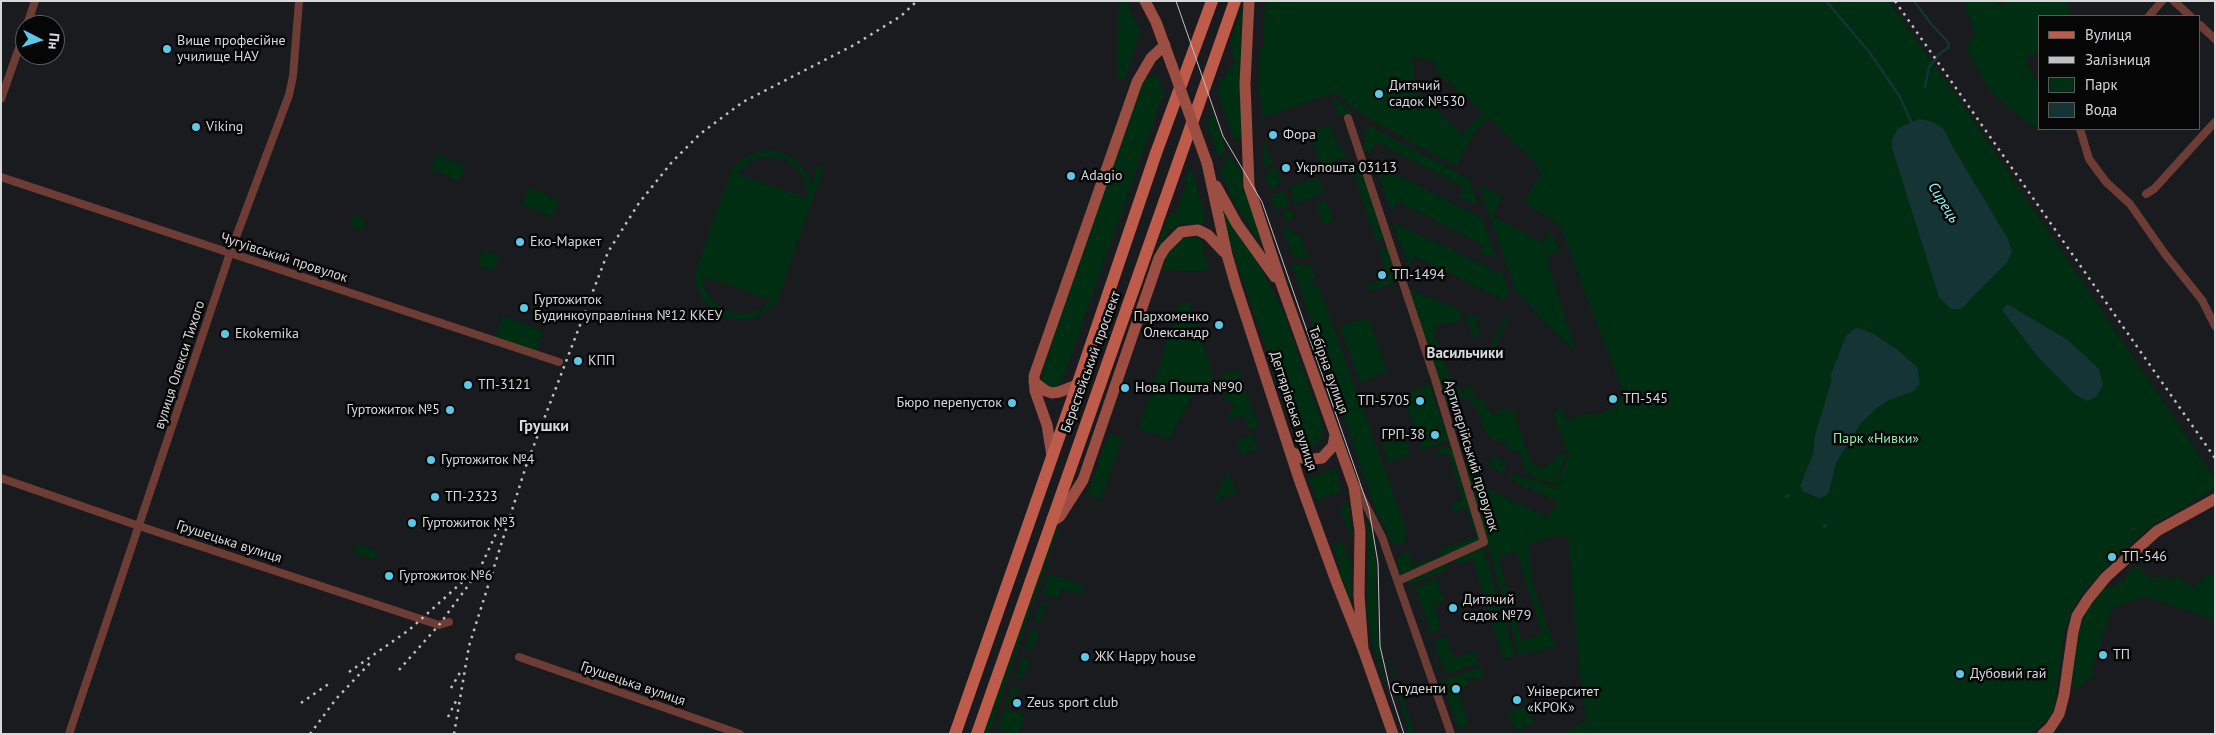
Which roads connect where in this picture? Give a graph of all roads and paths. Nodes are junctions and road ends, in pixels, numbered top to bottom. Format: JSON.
{"nodes":[{"id":1,"x":35,"y":1,"type":"edge"},
{"id":2,"x":298,"y":1,"type":"edge"},
{"id":3,"x":1145,"y":1,"type":"edge"},
{"id":4,"x":1212,"y":1,"type":"edge"},
{"id":5,"x":1234,"y":1,"type":"edge"},
{"id":6,"x":1249,"y":1,"type":"edge"},
{"id":7,"x":2162,"y":1,"type":"edge"},
{"id":8,"x":2174,"y":1,"type":"edge"},
{"id":9,"x":30,"y":15,"type":"edge"},
{"id":10,"x":2150,"y":15,"type":"edge"},
{"id":11,"x":2189,"y":15,"type":"edge"},
{"id":12,"x":2201,"y":26,"type":"edge"},
{"id":13,"x":2215,"y":39,"type":"edge"},
{"id":14,"x":1165,"y":45,"type":"junction"},
{"id":15,"x":15,"y":59,"type":"edge"},
{"id":16,"x":1,"y":99,"type":"edge"},
{"id":17,"x":1348,"y":118,"type":"dead end"},
{"id":18,"x":2215,"y":122,"type":"edge"},
{"id":19,"x":2080,"y":130,"type":"edge"},
{"id":20,"x":1211,"y":176,"type":"junction"},
{"id":21,"x":1,"y":177,"type":"edge"},
{"id":22,"x":2146,"y":194,"type":"dead end"},
{"id":23,"x":230,"y":253,"type":"junction"},
{"id":24,"x":1226,"y":254,"type":"junction"},
{"id":25,"x":1282,"y":286,"type":"junction"},
{"id":26,"x":2215,"y":326,"type":"edge"},
{"id":27,"x":559,"y":362,"type":"dead end"},
{"id":28,"x":1034,"y":382,"type":"junction"},
{"id":29,"x":1077,"y":385,"type":"junction"},
{"id":30,"x":1335,"y":434,"type":"junction"},
{"id":31,"x":1290,"y":451,"type":"junction"},
{"id":32,"x":1052,"y":456,"type":"junction"},
{"id":33,"x":1349,"y":473,"type":"junction"},
{"id":34,"x":1,"y":478,"type":"edge"},
{"id":35,"x":2215,"y":499,"type":"edge"},
{"id":36,"x":1052,"y":519,"type":"junction"},
{"id":37,"x":139,"y":526,"type":"junction"},
{"id":38,"x":1398,"y":581,"type":"junction"},
{"id":39,"x":449,"y":622,"type":"dead end"},
{"id":40,"x":1363,"y":649,"type":"junction"},
{"id":41,"x":519,"y":657,"type":"dead end"},
{"id":42,"x":69,"y":734,"type":"edge"},
{"id":43,"x":740,"y":734,"type":"edge"},
{"id":44,"x":955,"y":734,"type":"edge"},
{"id":45,"x":977,"y":734,"type":"edge"},
{"id":46,"x":1393,"y":734,"type":"edge"},
{"id":47,"x":1451,"y":734,"type":"edge"},
{"id":48,"x":2043,"y":734,"type":"edge"}],
"edges":[{"from":1,"to":9,"type":"street"},
{"from":2,"to":23,"type":"street","name":"вулиця Олекси Тихого"},
{"from":3,"to":14,"type":"main road","name":"Дегтярівська вулиця"},
{"from":4,"to":29,"type":"main road","name":"Берестейський проспект"},
{"from":5,"to":36,"type":"main road","name":"Берестейський проспект"},
{"from":6,"to":25,"type":"main road","name":"Табірна вулиця"},
{"from":7,"to":10,"type":"street"},
{"from":8,"to":11,"type":"street"},
{"from":12,"to":13,"type":"street"},
{"from":14,"to":20,"type":"main road","name":"Дегтярівська вулиця","bridge":true},
{"from":14,"to":28,"type":"main road"},
{"from":15,"to":16,"type":"street"},
{"from":17,"to":38,"type":"street","name":"Артилерійський провулок"},
{"from":18,"to":22,"type":"street"},
{"from":19,"to":26,"type":"street"},
{"from":20,"to":24,"type":"main road","name":"Дегтярівська вулиця"},
{"from":20,"to":25,"type":"main road","name":"Дегтярівська вулиця"},
{"from":21,"to":23,"type":"street","name":"Чугуївський провулок"},
{"from":23,"to":27,"type":"street","name":"Чугуївський провулок"},
{"from":23,"to":37,"type":"street","name":"вулиця Олекси Тихого"},
{"from":24,"to":31,"type":"main road","name":"Дегтярівська вулиця"},
{"from":24,"to":36,"type":"main road"},
{"from":25,"to":30,"type":"main road","name":"Табірна вулиця"},
{"from":28,"to":29,"type":"main road"},
{"from":28,"to":32,"type":"main road"},
{"from":29,"to":32,"type":"main road","name":"Берестейський проспект"},
{"from":30,"to":31,"type":"main road"},
{"from":30,"to":33,"type":"main road","name":"Табірна вулиця"},
{"from":31,"to":40,"type":"main road","name":"Дегтярівська вулиця"},
{"from":32,"to":44,"type":"main road","name":"Берестейський проспект"},
{"from":33,"to":38,"type":"street","name":"Табірна вулиця"},
{"from":33,"to":40,"type":"main road","name":"Дегтярівська вулиця"},
{"from":34,"to":37,"type":"street","name":"Грушецька вулиця"},
{"from":35,"to":48,"type":"main road"},
{"from":36,"to":45,"type":"main road","name":"Берестейський проспект"},
{"from":37,"to":39,"type":"street","name":"Грушецька вулиця"},
{"from":37,"to":42,"type":"street","name":"вулиця Олекси Тихого"},
{"from":38,"to":47,"type":"street","name":"Табірна вулиця"},
{"from":40,"to":46,"type":"main road","name":"Дегтярівська вулиця"},
{"from":41,"to":43,"type":"street","name":"Грушецька вулиця"}]}
